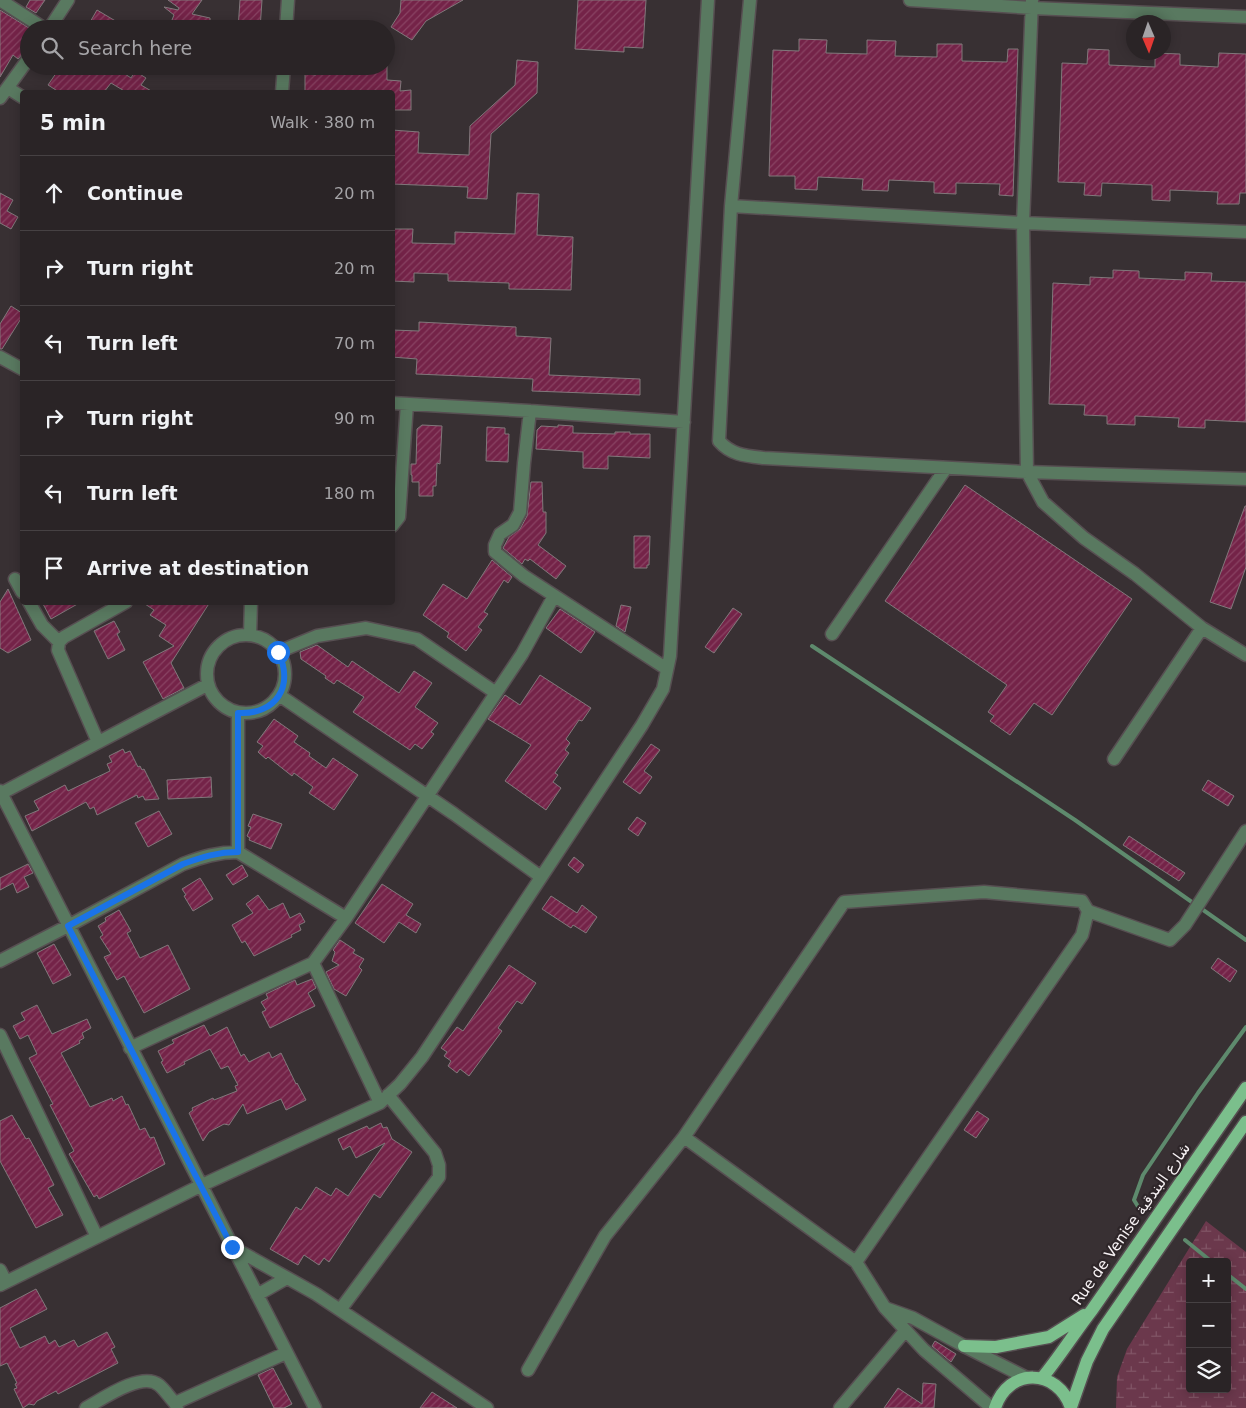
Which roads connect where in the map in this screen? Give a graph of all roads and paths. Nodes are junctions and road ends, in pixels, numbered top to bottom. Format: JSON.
{"nodes":[{"id":1,"x":0,"y":0,"type":"edge"},
{"id":2,"x":68,"y":0,"type":"edge"},
{"id":3,"x":288,"y":0,"type":"edge"},
{"id":4,"x":708,"y":0,"type":"edge"},
{"id":5,"x":750,"y":0,"type":"edge"},
{"id":6,"x":910,"y":0,"type":"edge"},
{"id":7,"x":1032,"y":4,"type":"edge"},
{"id":8,"x":1246,"y":17,"type":"edge"},
{"id":9,"x":32,"y":20,"type":"edge"},
{"id":10,"x":54,"y":20,"type":"edge"},
{"id":11,"x":287,"y":20,"type":"edge"},
{"id":12,"x":20,"y":71,"type":"edge"},
{"id":13,"x":283,"y":75,"type":"edge"},
{"id":14,"x":8,"y":88,"type":"junction"},
{"id":15,"x":282,"y":90,"type":"edge"},
{"id":16,"x":20,"y":96,"type":"edge"},
{"id":17,"x":0,"y":98,"type":"edge"},
{"id":18,"x":731,"y":206,"type":"junction"},
{"id":19,"x":1023,"y":223,"type":"junction"},
{"id":20,"x":1246,"y":232,"type":"edge"},
{"id":21,"x":0,"y":357,"type":"edge"},
{"id":22,"x":20,"y":368,"type":"edge"},
{"id":23,"x":395,"y":403,"type":"edge"},
{"id":24,"x":407,"y":404,"type":"junction"},
{"id":25,"x":530,"y":411,"type":"junction"},
{"id":26,"x":684,"y":422,"type":"junction"},
{"id":27,"x":946,"y":468,"type":"junction"},
{"id":28,"x":1027,"y":472,"type":"junction"},
{"id":29,"x":1246,"y":479,"type":"edge"},
{"id":30,"x":395,"y":522,"type":"edge"},
{"id":31,"x":15,"y":580,"type":"dead end"},
{"id":32,"x":20,"y":589,"type":"edge"},
{"id":33,"x":554,"y":596,"type":"junction"},
{"id":34,"x":31,"y":605,"type":"edge"},
{"id":35,"x":121,"y":605,"type":"edge"},
{"id":36,"x":251,"y":605,"type":"edge"},
{"id":37,"x":1202,"y":628,"type":"junction"},
{"id":38,"x":832,"y":634,"type":"dead end"},
{"id":39,"x":250,"y":635,"type":"junction"},
{"id":40,"x":59,"y":642,"type":"junction"},
{"id":41,"x":278,"y":652,"type":"junction"},
{"id":42,"x":1246,"y":655,"type":"edge"},
{"id":43,"x":667,"y":669,"type":"junction"},
{"id":44,"x":207,"y":685,"type":"junction"},
{"id":45,"x":496,"y":693,"type":"junction"},
{"id":46,"x":279,"y":695,"type":"junction"},
{"id":47,"x":238,"y":713,"type":"junction"},
{"id":48,"x":98,"y":742,"type":"junction"},
{"id":49,"x":1114,"y":759,"type":"dead end"},
{"id":50,"x":1,"y":793,"type":"edge"},
{"id":51,"x":427,"y":796,"type":"junction"},
{"id":52,"x":1246,"y":831,"type":"edge"},
{"id":53,"x":238,"y":852,"type":"junction"},
{"id":54,"x":542,"y":876,"type":"junction"},
{"id":55,"x":1088,"y":911,"type":"junction"},
{"id":56,"x":346,"y":918,"type":"junction"},
{"id":57,"x":68,"y":926,"type":"junction"},
{"id":58,"x":0,"y":961,"type":"edge"},
{"id":59,"x":313,"y":963,"type":"junction"},
{"id":60,"x":0,"y":1035,"type":"edge"},
{"id":61,"x":130,"y":1048,"type":"junction"},
{"id":62,"x":1246,"y":1088,"type":"edge"},
{"id":63,"x":384,"y":1099,"type":"junction"},
{"id":64,"x":1246,"y":1122,"type":"edge"},
{"id":65,"x":684,"y":1137,"type":"junction"},
{"id":66,"x":200,"y":1186,"type":"junction"},
{"id":67,"x":97,"y":1237,"type":"junction"},
{"id":68,"x":232,"y":1247,"type":"junction"},
{"id":69,"x":856,"y":1262,"type":"junction"},
{"id":70,"x":0,"y":1270,"type":"edge"},
{"id":71,"x":287,"y":1278,"type":"junction"},
{"id":72,"x":3,"y":1283,"type":"edge"},
{"id":73,"x":257,"y":1295,"type":"junction"},
{"id":74,"x":885,"y":1308,"type":"junction"},
{"id":75,"x":340,"y":1310,"type":"junction"},
{"id":76,"x":1092,"y":1310,"type":"junction"},
{"id":77,"x":905,"y":1331,"type":"junction"},
{"id":78,"x":964,"y":1346,"type":"junction"},
{"id":79,"x":286,"y":1353,"type":"junction"},
{"id":80,"x":528,"y":1370,"type":"dead end"},
{"id":81,"x":1027,"y":1378,"type":"junction"},
{"id":82,"x":1042,"y":1378,"type":"junction"},
{"id":83,"x":176,"y":1406,"type":"edge"},
{"id":84,"x":86,"y":1408,"type":"edge"},
{"id":85,"x":315,"y":1408,"type":"edge"},
{"id":86,"x":488,"y":1408,"type":"edge"},
{"id":87,"x":840,"y":1408,"type":"edge"},
{"id":88,"x":994,"y":1408,"type":"edge"},
{"id":89,"x":1071,"y":1408,"type":"edge"}],
"edges":[{"from":1,"to":9,"type":"street"},
{"from":2,"to":10,"type":"street"},
{"from":3,"to":11,"type":"street"},
{"from":4,"to":26,"type":"street"},
{"from":5,"to":18,"type":"street"},
{"from":6,"to":7,"type":"street"},
{"from":7,"to":8,"type":"street"},
{"from":7,"to":19,"type":"street"},
{"from":12,"to":14,"type":"street"},
{"from":13,"to":15,"type":"street"},
{"from":14,"to":16,"type":"street"},
{"from":14,"to":17,"type":"street"},
{"from":18,"to":19,"type":"street"},
{"from":18,"to":27,"type":"street"},
{"from":19,"to":20,"type":"street"},
{"from":19,"to":28,"type":"street"},
{"from":21,"to":22,"type":"street"},
{"from":23,"to":24,"type":"street"},
{"from":24,"to":25,"type":"street"},
{"from":24,"to":30,"type":"street"},
{"from":25,"to":26,"type":"street"},
{"from":25,"to":33,"type":"street"},
{"from":26,"to":43,"type":"street"},
{"from":27,"to":28,"type":"street"},
{"from":27,"to":38,"type":"street"},
{"from":28,"to":29,"type":"street"},
{"from":28,"to":37,"type":"street"},
{"from":31,"to":32,"type":"street"},
{"from":33,"to":43,"type":"street"},
{"from":33,"to":45,"type":"street"},
{"from":34,"to":40,"type":"street"},
{"from":35,"to":40,"type":"street"},
{"from":36,"to":39,"type":"street"},
{"from":37,"to":42,"type":"street"},
{"from":37,"to":49,"type":"street"},
{"from":39,"to":41,"type":"street"},
{"from":39,"to":44,"type":"street"},
{"from":40,"to":48,"type":"street"},
{"from":41,"to":45,"type":"street"},
{"from":41,"to":46,"type":"street"},
{"from":43,"to":54,"type":"street"},
{"from":44,"to":47,"type":"street"},
{"from":44,"to":48,"type":"street"},
{"from":45,"to":51,"type":"street"},
{"from":46,"to":47,"type":"street"},
{"from":46,"to":51,"type":"street"},
{"from":47,"to":53,"type":"street"},
{"from":48,"to":50,"type":"street"},
{"from":50,"to":57,"type":"street"},
{"from":51,"to":54,"type":"street"},
{"from":51,"to":56,"type":"street"},
{"from":52,"to":55,"type":"street"},
{"from":53,"to":56,"type":"street"},
{"from":53,"to":57,"type":"street"},
{"from":54,"to":63,"type":"street"},
{"from":55,"to":65,"type":"street"},
{"from":55,"to":69,"type":"street"},
{"from":56,"to":59,"type":"street"},
{"from":57,"to":58,"type":"street"},
{"from":57,"to":61,"type":"street"},
{"from":59,"to":61,"type":"street"},
{"from":59,"to":63,"type":"street"},
{"from":60,"to":67,"type":"street"},
{"from":61,"to":66,"type":"street"},
{"from":62,"to":76,"type":"main road","name":"Rue de Venise شارع البندقية"},
{"from":63,"to":66,"type":"street"},
{"from":63,"to":75,"type":"street"},
{"from":64,"to":89,"type":"main road"},
{"from":65,"to":69,"type":"street"},
{"from":65,"to":80,"type":"street"},
{"from":66,"to":67,"type":"street"},
{"from":66,"to":68,"type":"street"},
{"from":67,"to":72,"type":"street"},
{"from":68,"to":71,"type":"street"},
{"from":68,"to":73,"type":"street"},
{"from":69,"to":74,"type":"street"},
{"from":70,"to":72,"type":"street"},
{"from":71,"to":73,"type":"street"},
{"from":71,"to":75,"type":"street"},
{"from":73,"to":79,"type":"street"},
{"from":74,"to":77,"type":"street"},
{"from":74,"to":78,"type":"street"},
{"from":75,"to":86,"type":"street"},
{"from":76,"to":78,"type":"main road"},
{"from":76,"to":82,"type":"main road","name":"Rue de Venise شارع البندقية"},
{"from":77,"to":87,"type":"street"},
{"from":77,"to":88,"type":"street"},
{"from":78,"to":81,"type":"street"},
{"from":79,"to":83,"type":"street"},
{"from":79,"to":85,"type":"street"},
{"from":81,"to":82,"type":"main road"},
{"from":81,"to":88,"type":"main road"},
{"from":82,"to":89,"type":"main road"},
{"from":83,"to":84,"type":"street"}]}
